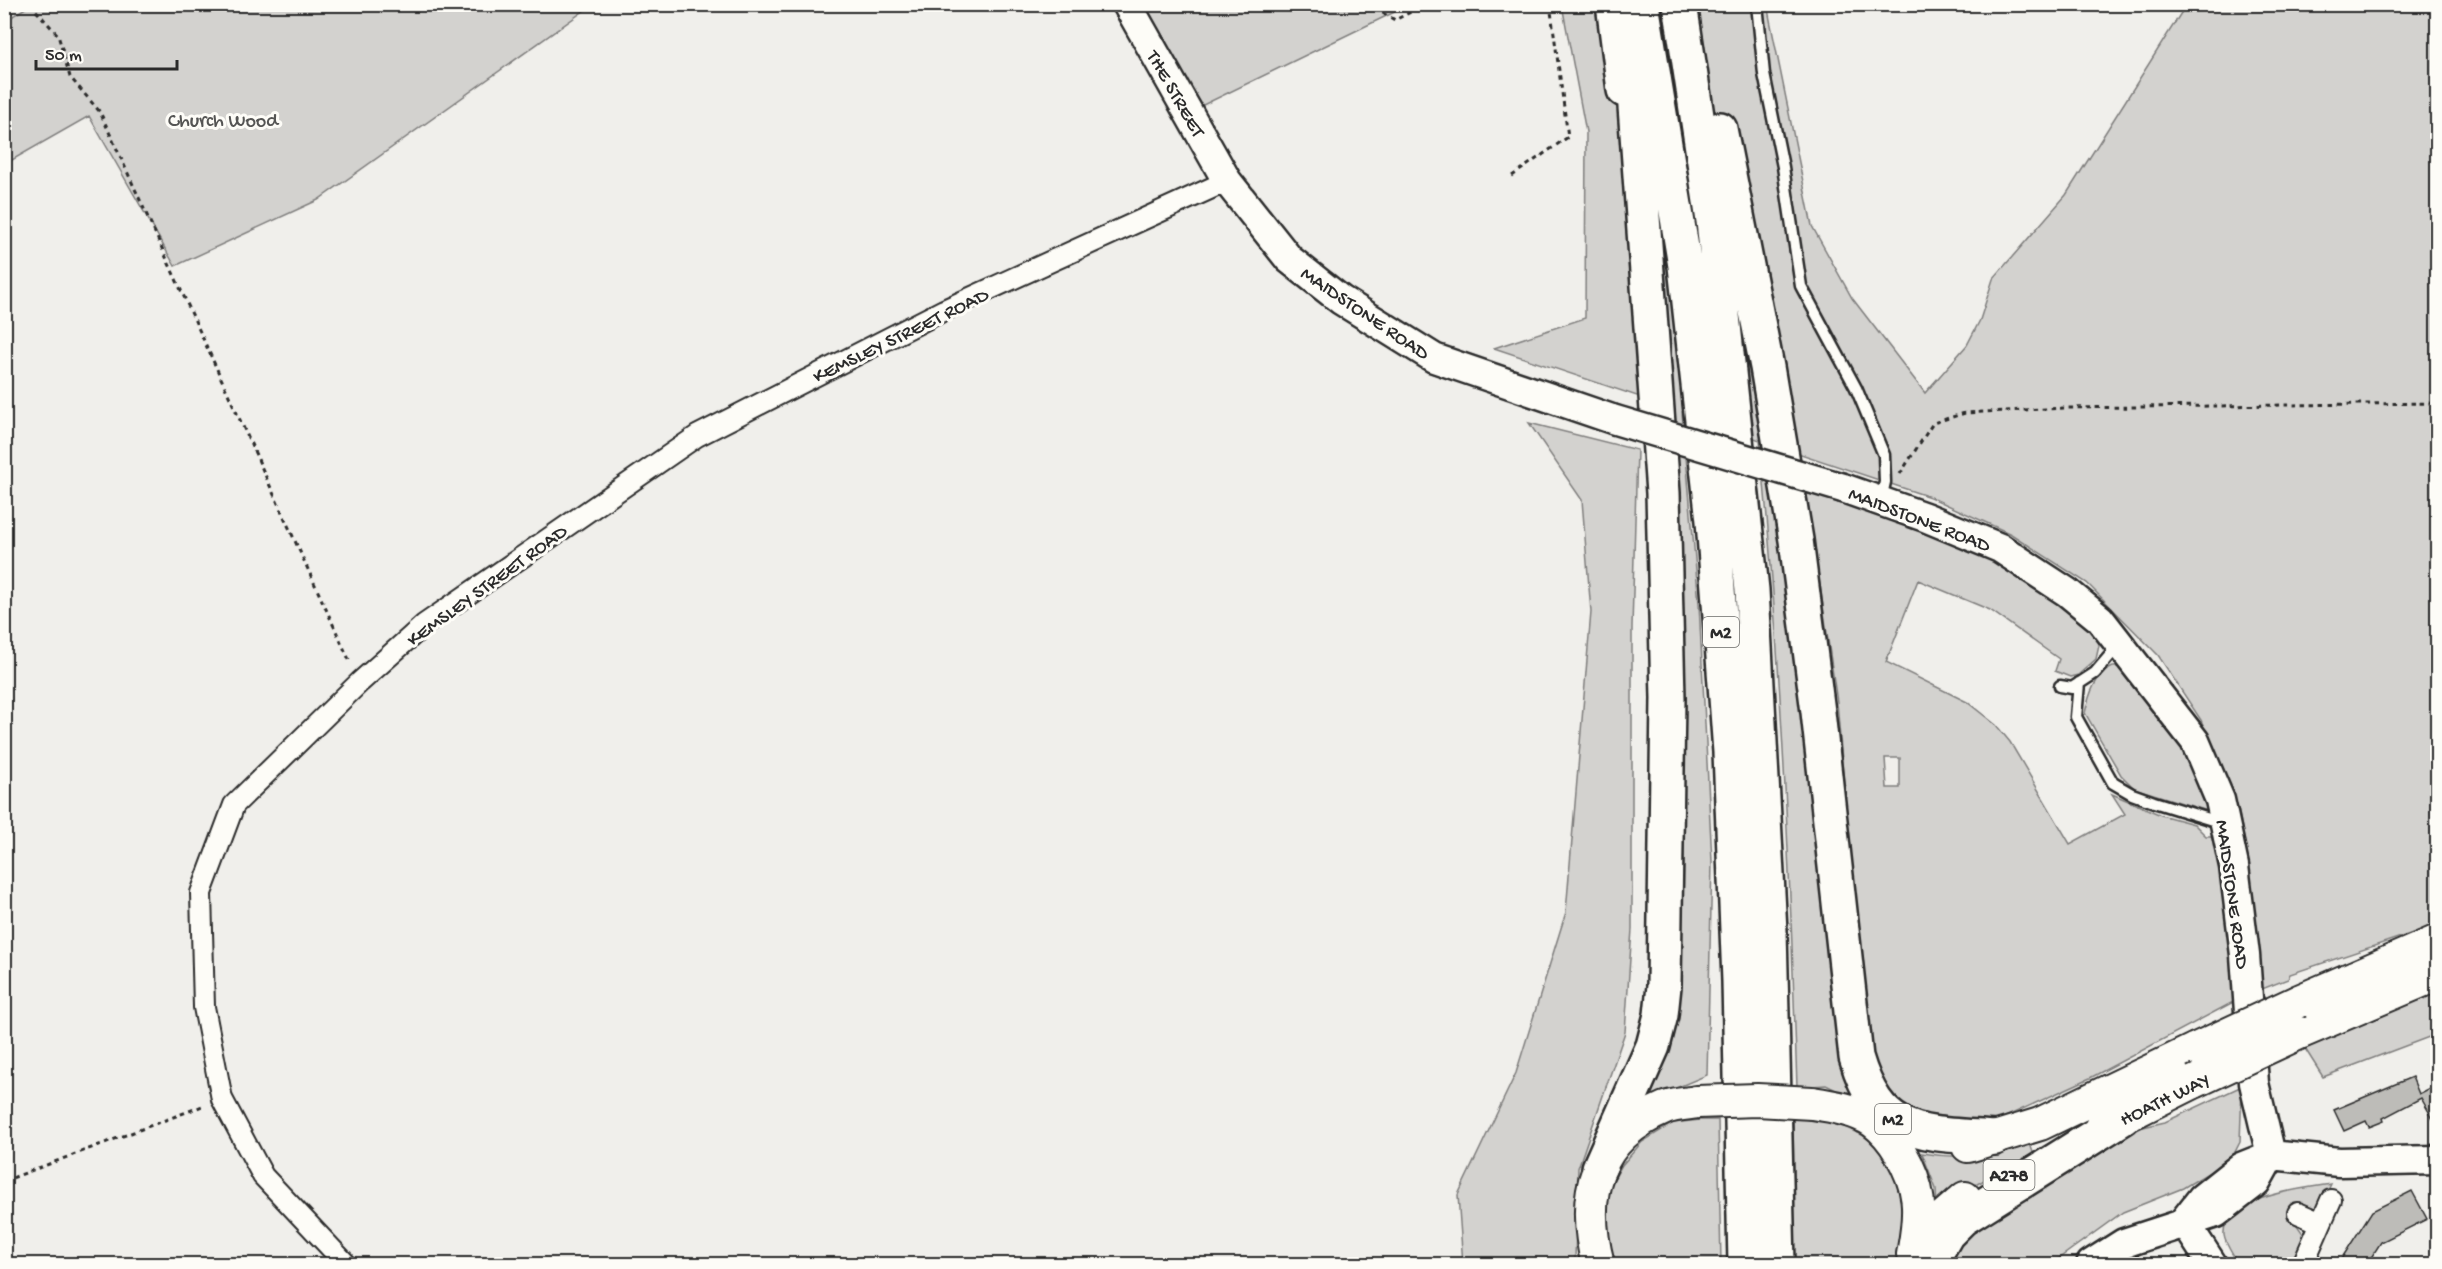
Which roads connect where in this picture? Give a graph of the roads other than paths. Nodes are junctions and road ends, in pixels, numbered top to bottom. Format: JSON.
{"nodes":[{"id":1,"x":1126,"y":4,"type":"edge"},
{"id":2,"x":1613,"y":4,"type":"edge"},
{"id":3,"x":1625,"y":4,"type":"edge"},
{"id":4,"x":1642,"y":4,"type":"edge"},
{"id":5,"x":1680,"y":4,"type":"edge"},
{"id":6,"x":1757,"y":4,"type":"edge"},
{"id":7,"x":1688,"y":56,"type":"junction"},
{"id":8,"x":1637,"y":126,"type":"junction"},
{"id":9,"x":1227,"y":182,"type":"junction"},
{"id":10,"x":1881,"y":500,"type":"junction"},
{"id":11,"x":2120,"y":644,"type":"junction"},
{"id":12,"x":2079,"y":683,"type":"junction"},
{"id":13,"x":2060,"y":686,"type":"dead end"},
{"id":14,"x":2225,"y":824,"type":"junction"},
{"id":15,"x":2438,"y":941,"type":"edge"},
{"id":16,"x":2438,"y":974,"type":"edge"},
{"id":17,"x":1851,"y":1024,"type":"junction"},
{"id":18,"x":2122,"y":1118,"type":"joint"},
{"id":19,"x":1880,"y":1127,"type":"junction"},
{"id":20,"x":1995,"y":1138,"type":"junction"},
{"id":21,"x":2271,"y":1155,"type":"junction"},
{"id":22,"x":2438,"y":1160,"type":"edge"},
{"id":23,"x":1599,"y":1168,"type":"junction"},
{"id":24,"x":2331,"y":1200,"type":"dead end"},
{"id":25,"x":2298,"y":1213,"type":"dead end"},
{"id":26,"x":2184,"y":1221,"type":"junction"},
{"id":27,"x":2321,"y":1223,"type":"junction"},
{"id":28,"x":1917,"y":1261,"type":"edge"},
{"id":29,"x":346,"y":1264,"type":"edge"},
{"id":30,"x":1598,"y":1264,"type":"edge"},
{"id":31,"x":1745,"y":1264,"type":"edge"},
{"id":32,"x":1778,"y":1264,"type":"edge"},
{"id":33,"x":2091,"y":1264,"type":"edge"},
{"id":34,"x":2212,"y":1264,"type":"edge"},
{"id":35,"x":2303,"y":1264,"type":"edge"}],
"edges":[{"from":1,"to":9,"type":"street","name":"THE STREET"},
{"from":2,"to":8,"type":"highway"},
{"from":3,"to":8,"type":"highway"},
{"from":4,"to":31,"type":"highway","number":"M2"},
{"from":5,"to":7,"type":"highway","number":"M2"},
{"from":6,"to":10,"type":"lane"},
{"from":7,"to":17,"type":"highway","number":"M2"},
{"from":7,"to":32,"type":"highway","number":"M2"},
{"from":8,"to":23,"type":"highway"},
{"from":9,"to":10,"type":"street","name":"MAIDSTONE ROAD","bridge":true},
{"from":9,"to":29,"type":"street","name":"KEMSLEY STREET ROAD"},
{"from":10,"to":11,"type":"street","name":"MAIDSTONE ROAD"},
{"from":11,"to":12,"type":"lane"},
{"from":11,"to":14,"type":"street","name":"MAIDSTONE ROAD"},
{"from":12,"to":13,"type":"lane"},
{"from":12,"to":14,"type":"lane"},
{"from":14,"to":21,"type":"street","name":"MAIDSTONE ROAD"},
{"from":15,"to":20,"type":"main road","name":"HOATH WAY","number":"A278","bridge":true},
{"from":16,"to":18,"type":"main road","name":"HOATH WAY","bridge":true},
{"from":17,"to":19,"type":"highway","number":"M2"},
{"from":17,"to":20,"type":"highway","number":"M2"},
{"from":18,"to":28,"type":"highway"},
{"from":19,"to":20,"type":"main road","name":"HOATH WAY","number":"A278"},
{"from":19,"to":23,"type":"main road","name":"HOATH WAY","bridge":true},
{"from":19,"to":28,"type":"main road"},
{"from":21,"to":22,"type":"street"},
{"from":21,"to":26,"type":"street"},
{"from":23,"to":30,"type":"main road"},
{"from":24,"to":27,"type":"street"},
{"from":25,"to":27,"type":"street"},
{"from":26,"to":33,"type":"street"},
{"from":26,"to":34,"type":"street"},
{"from":27,"to":35,"type":"street"}]}
